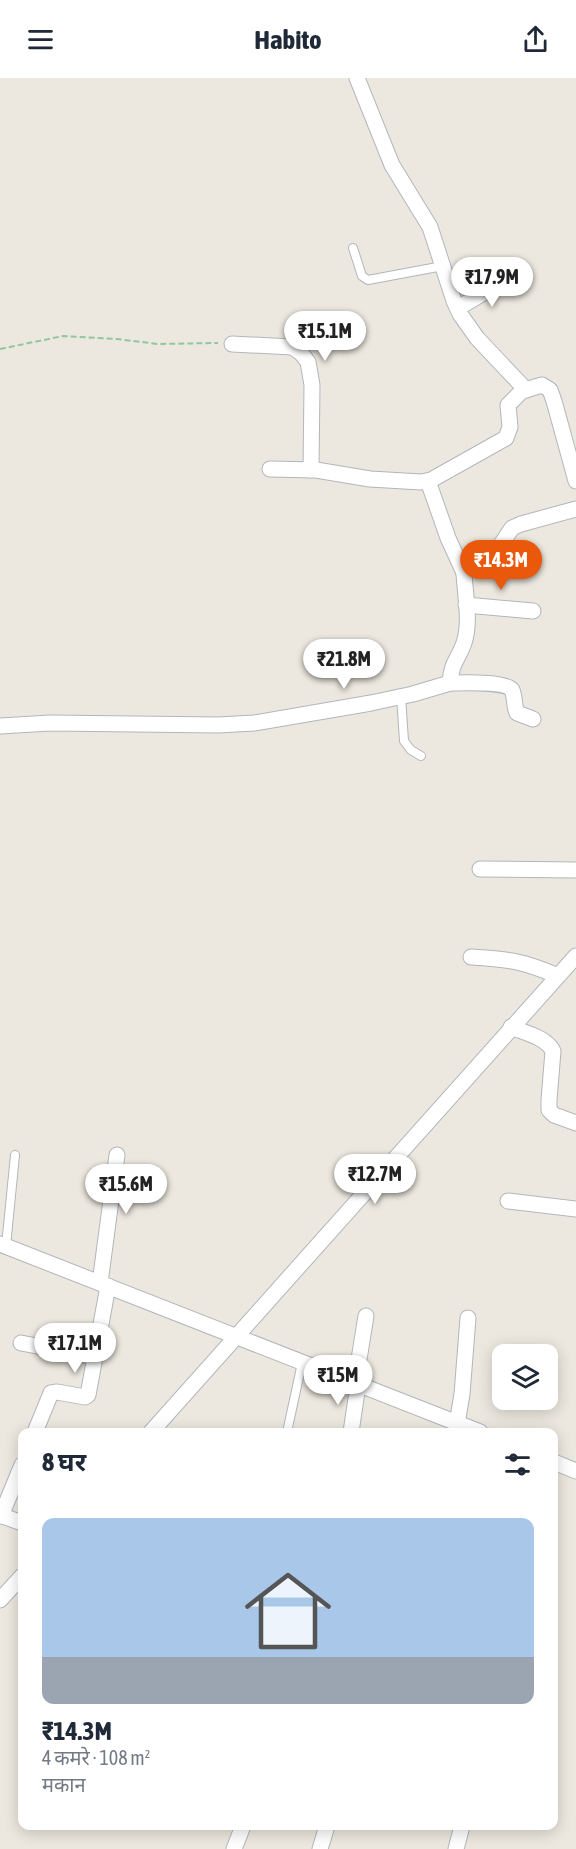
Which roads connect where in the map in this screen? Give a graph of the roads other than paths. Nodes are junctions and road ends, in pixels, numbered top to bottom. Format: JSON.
{"nodes":[{"id":1,"x":357,"y":78,"type":"edge"},
{"id":2,"x":353,"y":248,"type":"dead end"},
{"id":3,"x":443,"y":266,"type":"junction"},
{"id":4,"x":509,"y":278,"type":"dead end"},
{"id":5,"x":458,"y":308,"type":"junction"},
{"id":6,"x":232,"y":344,"type":"road end"},
{"id":7,"x":526,"y":390,"type":"junction"},
{"id":8,"x":270,"y":469,"type":"dead end"},
{"id":9,"x":311,"y":470,"type":"junction"},
{"id":10,"x":428,"y":481,"type":"junction"},
{"id":11,"x":576,"y":481,"type":"edge"},
{"id":12,"x":576,"y":509,"type":"edge"},
{"id":13,"x":464,"y":573,"type":"junction"},
{"id":14,"x":466,"y":604,"type":"junction"},
{"id":15,"x":533,"y":611,"type":"dead end"},
{"id":16,"x":450,"y":683,"type":"junction"},
{"id":17,"x":401,"y":696,"type":"junction"},
{"id":18,"x":533,"y":719,"type":"dead end"},
{"id":19,"x":0,"y":726,"type":"edge"},
{"id":20,"x":422,"y":756,"type":"dead end"},
{"id":21,"x":480,"y":869,"type":"dead end"},
{"id":22,"x":576,"y":870,"type":"edge"},
{"id":23,"x":576,"y":956,"type":"edge"},
{"id":24,"x":471,"y":957,"type":"dead end"},
{"id":25,"x":558,"y":976,"type":"junction"},
{"id":26,"x":511,"y":1027,"type":"junction"},
{"id":27,"x":576,"y":1123,"type":"edge"},
{"id":28,"x":15,"y":1155,"type":"dead end"},
{"id":29,"x":117,"y":1155,"type":"dead end"},
{"id":30,"x":507,"y":1201,"type":"dead end"},
{"id":31,"x":576,"y":1209,"type":"edge"},
{"id":32,"x":5,"y":1243,"type":"edge"},
{"id":33,"x":103,"y":1280,"type":"junction"},
{"id":34,"x":366,"y":1316,"type":"dead end"},
{"id":35,"x":468,"y":1318,"type":"dead end"},
{"id":36,"x":236,"y":1336,"type":"junction"},
{"id":37,"x":21,"y":1343,"type":"dead end"},
{"id":38,"x":95,"y":1358,"type":"junction"},
{"id":39,"x":302,"y":1363,"type":"junction"},
{"id":40,"x":357,"y":1380,"type":"junction"},
{"id":41,"x":458,"y":1418,"type":"junction"},
{"id":42,"x":36,"y":1428,"type":"edge"},
{"id":43,"x":155,"y":1428,"type":"edge"},
{"id":44,"x":288,"y":1428,"type":"edge"},
{"id":45,"x":351,"y":1428,"type":"edge"},
{"id":46,"x":474,"y":1428,"type":"edge"},
{"id":47,"x":558,"y":1463,"type":"edge"},
{"id":48,"x":576,"y":1470,"type":"edge"},
{"id":49,"x":18,"y":1474,"type":"edge"},
{"id":50,"x":0,"y":1515,"type":"edge"},
{"id":51,"x":18,"y":1522,"type":"edge"},
{"id":52,"x":18,"y":1580,"type":"edge"},
{"id":53,"x":0,"y":1600,"type":"edge"},
{"id":54,"x":241,"y":1830,"type":"edge"},
{"id":55,"x":326,"y":1830,"type":"edge"},
{"id":56,"x":461,"y":1830,"type":"edge"},
{"id":57,"x":234,"y":1849,"type":"edge"},
{"id":58,"x":320,"y":1849,"type":"edge"},
{"id":59,"x":456,"y":1849,"type":"edge"}],
"edges":[{"from":1,"to":3,"type":"street"},
{"from":2,"to":3,"type":"lane"},
{"from":3,"to":5,"type":"street"},
{"from":4,"to":5,"type":"street"},
{"from":5,"to":7,"type":"street"},
{"from":6,"to":9,"type":"street"},
{"from":7,"to":10,"type":"street"},
{"from":7,"to":11,"type":"street"},
{"from":8,"to":9,"type":"street"},
{"from":9,"to":10,"type":"street"},
{"from":10,"to":13,"type":"street"},
{"from":12,"to":13,"type":"street"},
{"from":13,"to":14,"type":"street"},
{"from":14,"to":15,"type":"street"},
{"from":14,"to":16,"type":"street"},
{"from":16,"to":17,"type":"street"},
{"from":16,"to":18,"type":"street"},
{"from":17,"to":19,"type":"street"},
{"from":17,"to":20,"type":"lane"},
{"from":21,"to":22,"type":"street"},
{"from":23,"to":25,"type":"street"},
{"from":24,"to":25,"type":"street"},
{"from":25,"to":26,"type":"street"},
{"from":26,"to":27,"type":"street"},
{"from":26,"to":36,"type":"street"},
{"from":28,"to":32,"type":"lane"},
{"from":29,"to":33,"type":"street"},
{"from":30,"to":31,"type":"street"},
{"from":32,"to":33,"type":"street"},
{"from":33,"to":36,"type":"street"},
{"from":33,"to":38,"type":"street"},
{"from":34,"to":40,"type":"street"},
{"from":35,"to":41,"type":"street"},
{"from":36,"to":39,"type":"street"},
{"from":36,"to":43,"type":"street"},
{"from":37,"to":38,"type":"street"},
{"from":38,"to":42,"type":"street"},
{"from":39,"to":40,"type":"street"},
{"from":39,"to":44,"type":"lane"},
{"from":40,"to":41,"type":"street"},
{"from":40,"to":45,"type":"street"},
{"from":41,"to":46,"type":"street"},
{"from":47,"to":48,"type":"street"},
{"from":49,"to":50,"type":"street"},
{"from":50,"to":51,"type":"street"},
{"from":52,"to":53,"type":"street"},
{"from":54,"to":57,"type":"street"},
{"from":55,"to":58,"type":"street"},
{"from":56,"to":59,"type":"street"}]}
